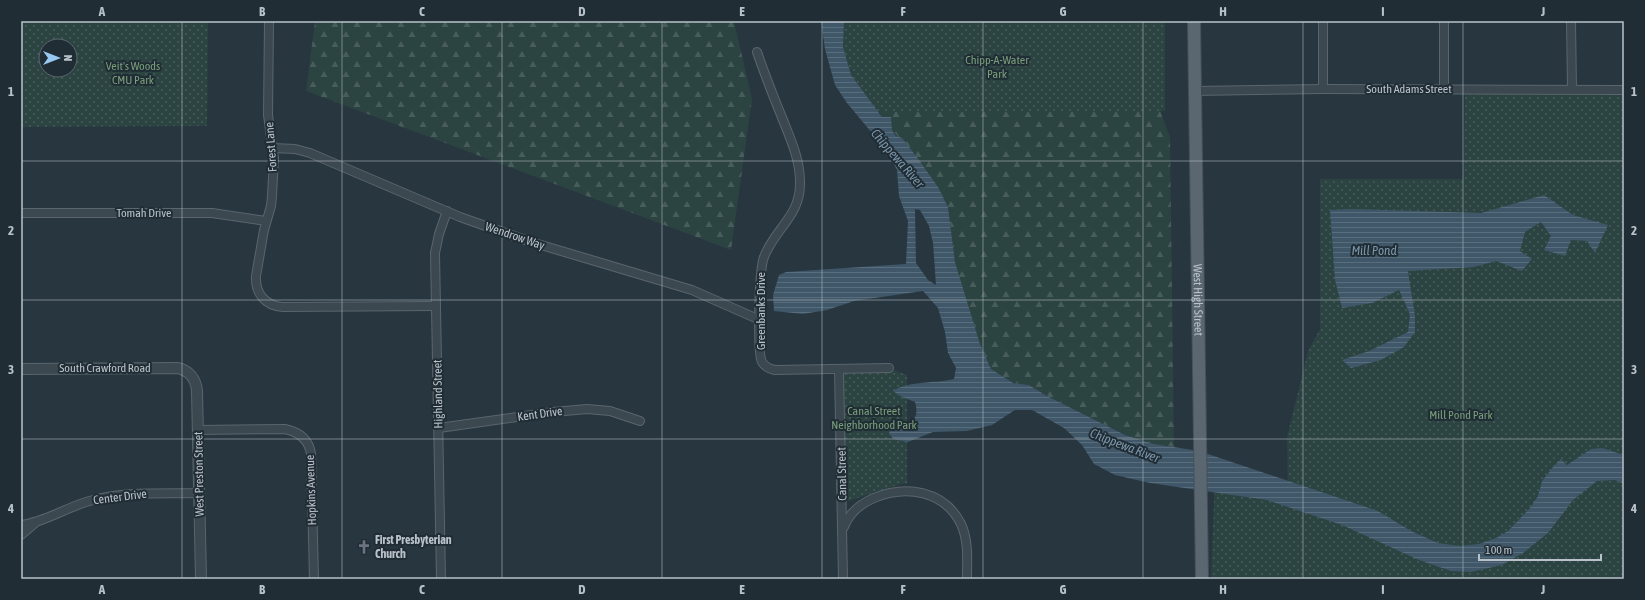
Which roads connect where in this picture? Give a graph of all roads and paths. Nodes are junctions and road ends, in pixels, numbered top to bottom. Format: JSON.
{"nodes":[{"id":1,"x":269,"y":21,"type":"edge"},
{"id":2,"x":1194,"y":21,"type":"edge"},
{"id":3,"x":1323,"y":21,"type":"edge"},
{"id":4,"x":1444,"y":21,"type":"edge"},
{"id":5,"x":1571,"y":21,"type":"edge"},
{"id":6,"x":757,"y":52,"type":"dead end"},
{"id":7,"x":1323,"y":89,"type":"junction"},
{"id":8,"x":1444,"y":89,"type":"junction"},
{"id":9,"x":1572,"y":89,"type":"junction"},
{"id":10,"x":1624,"y":90,"type":"edge"},
{"id":11,"x":1194,"y":91,"type":"junction"},
{"id":12,"x":273,"y":148,"type":"junction"},
{"id":13,"x":446,"y":211,"type":"junction"},
{"id":14,"x":21,"y":213,"type":"edge"},
{"id":15,"x":266,"y":221,"type":"junction"},
{"id":16,"x":436,"y":306,"type":"junction"},
{"id":17,"x":760,"y":320,"type":"junction"},
{"id":18,"x":889,"y":368,"type":"dead end"},
{"id":19,"x":21,"y":369,"type":"edge"},
{"id":20,"x":839,"y":370,"type":"junction"},
{"id":21,"x":188,"y":372,"type":"joint"},
{"id":22,"x":640,"y":421,"type":"dead end"},
{"id":23,"x":439,"y":428,"type":"junction"},
{"id":24,"x":199,"y":430,"type":"junction"},
{"id":25,"x":200,"y":493,"type":"junction"},
{"id":26,"x":37,"y":522,"type":"junction"},
{"id":27,"x":21,"y":526,"type":"edge"},
{"id":28,"x":842,"y":534,"type":"junction"},
{"id":29,"x":21,"y":535,"type":"edge"},
{"id":30,"x":201,"y":579,"type":"edge"},
{"id":31,"x":314,"y":579,"type":"edge"},
{"id":32,"x":441,"y":579,"type":"edge"},
{"id":33,"x":842,"y":579,"type":"edge"},
{"id":34,"x":967,"y":579,"type":"edge"},
{"id":35,"x":1202,"y":579,"type":"edge"}],
"edges":[{"from":1,"to":12,"type":"street","name":"Forest Lane"},
{"from":2,"to":11,"type":"main road","name":"West High Street"},
{"from":3,"to":7,"type":"street"},
{"from":4,"to":8,"type":"street"},
{"from":5,"to":9,"type":"street"},
{"from":6,"to":17,"type":"street","name":"Greenbanks Drive"},
{"from":7,"to":8,"type":"street","name":"South Adams Street"},
{"from":7,"to":11,"type":"street","name":"South Adams Street"},
{"from":8,"to":9,"type":"street","name":"South Adams Street"},
{"from":9,"to":10,"type":"street","name":"South Adams Street"},
{"from":11,"to":35,"type":"main road","name":"West High Street"},
{"from":12,"to":13,"type":"street","name":"Wendrow Way"},
{"from":12,"to":15,"type":"street","name":"Forest Lane"},
{"from":13,"to":16,"type":"street","name":"Highland Street"},
{"from":13,"to":17,"type":"street","name":"Wendrow Way"},
{"from":14,"to":15,"type":"street","name":"Tomah Drive"},
{"from":15,"to":16,"type":"street","name":"Forest Lane"},
{"from":16,"to":23,"type":"street","name":"Highland Street"},
{"from":17,"to":20,"type":"street","name":"Greenbanks Drive"},
{"from":18,"to":20,"type":"street","name":"Greenbanks Drive"},
{"from":19,"to":21,"type":"street","name":"South Crawford Road"},
{"from":20,"to":28,"type":"street","name":"Canal Street"},
{"from":21,"to":24,"type":"street","name":"West Preston Street"},
{"from":22,"to":23,"type":"street","name":"Kent Drive"},
{"from":23,"to":32,"type":"street","name":"Highland Street"},
{"from":24,"to":25,"type":"street","name":"West Preston Street"},
{"from":24,"to":31,"type":"street","name":"Hopkins Avenue"},
{"from":25,"to":26,"type":"street","name":"Center Drive"},
{"from":25,"to":30,"type":"street","name":"West Preston Street"},
{"from":26,"to":27,"type":"street","name":"Center Drive"},
{"from":26,"to":29,"type":"street"},
{"from":28,"to":33,"type":"street","name":"Canal Street"},
{"from":28,"to":34,"type":"street"}]}
